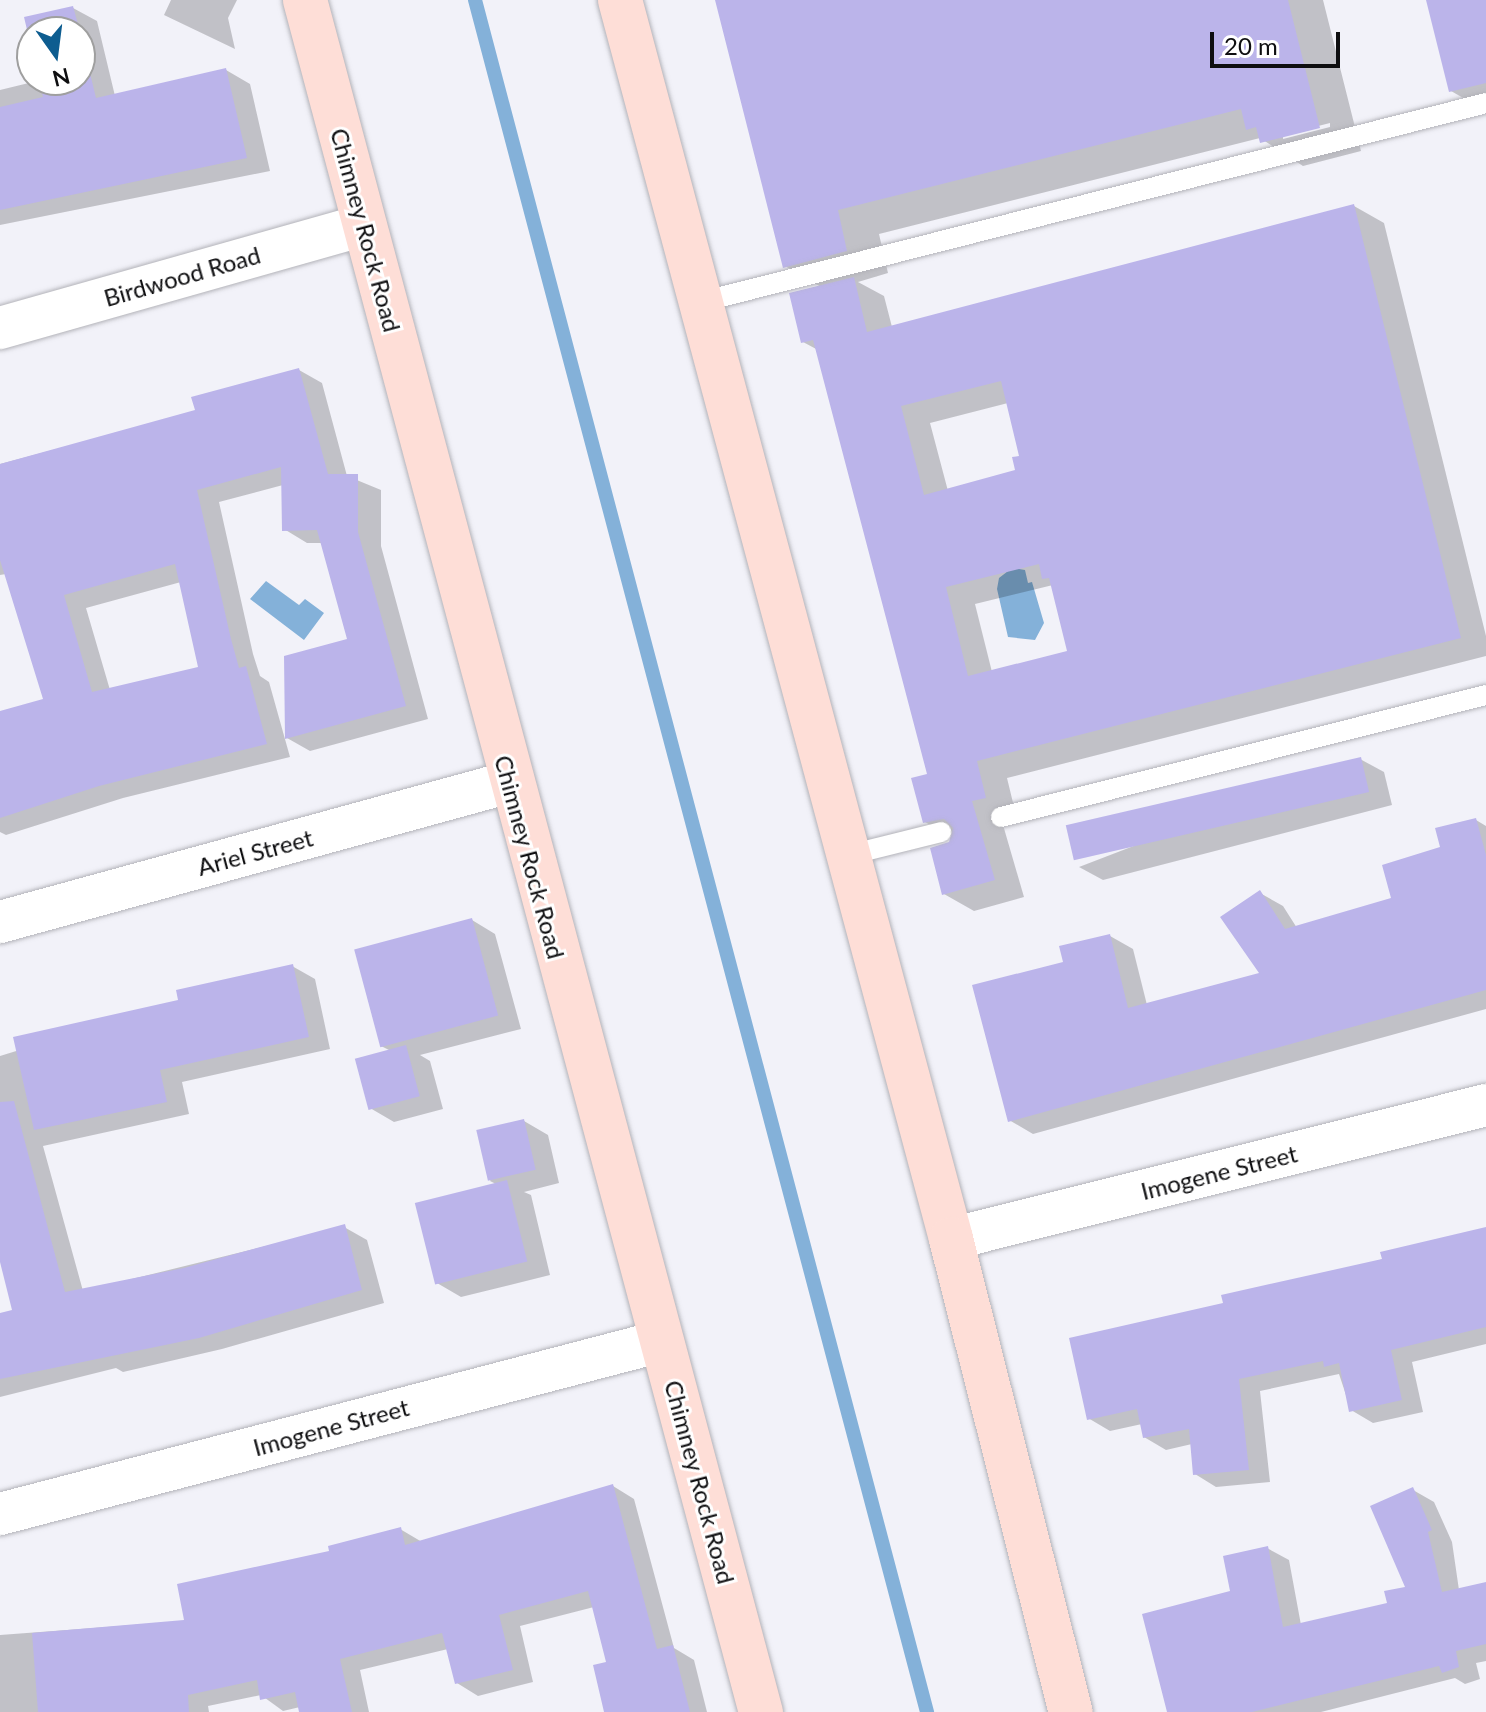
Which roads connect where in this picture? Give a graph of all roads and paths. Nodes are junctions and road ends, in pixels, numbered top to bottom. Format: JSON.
{"nodes":[{"id":1,"x":305,"y":0,"type":"edge"},
{"id":2,"x":620,"y":0,"type":"edge"},
{"id":3,"x":1486,"y":103,"type":"edge"},
{"id":4,"x":364,"y":225,"type":"junction"},
{"id":5,"x":701,"y":302,"type":"junction"},
{"id":6,"x":0,"y":328,"type":"edge"},
{"id":7,"x":1486,"y":695,"type":"edge"},
{"id":8,"x":510,"y":782,"type":"junction"},
{"id":9,"x":1001,"y":817,"type":"dead end"},
{"id":10,"x":941,"y":832,"type":"dead end"},
{"id":11,"x":849,"y":855,"type":"junction"},
{"id":12,"x":0,"y":922,"type":"edge"},
{"id":13,"x":1486,"y":1105,"type":"edge"},
{"id":14,"x":951,"y":1239,"type":"junction"},
{"id":15,"x":662,"y":1341,"type":"junction"},
{"id":16,"x":0,"y":1514,"type":"edge"},
{"id":17,"x":761,"y":1712,"type":"edge"},
{"id":18,"x":1071,"y":1712,"type":"edge"}],
"edges":[{"from":1,"to":4,"type":"main road","name":"Chimney Rock Road"},
{"from":2,"to":5,"type":"main road"},
{"from":3,"to":5,"type":"lane"},
{"from":4,"to":6,"type":"street","name":"Birdwood Road"},
{"from":4,"to":8,"type":"main road","name":"Chimney Rock Road"},
{"from":5,"to":11,"type":"main road"},
{"from":7,"to":9,"type":"lane"},
{"from":8,"to":12,"type":"street","name":"Ariel Street"},
{"from":8,"to":15,"type":"main road","name":"Chimney Rock Road"},
{"from":10,"to":11,"type":"lane"},
{"from":11,"to":14,"type":"main road"},
{"from":13,"to":14,"type":"street","name":"Imogene Street"},
{"from":14,"to":18,"type":"main road"},
{"from":15,"to":16,"type":"street","name":"Imogene Street"},
{"from":15,"to":17,"type":"main road","name":"Chimney Rock Road"}]}
